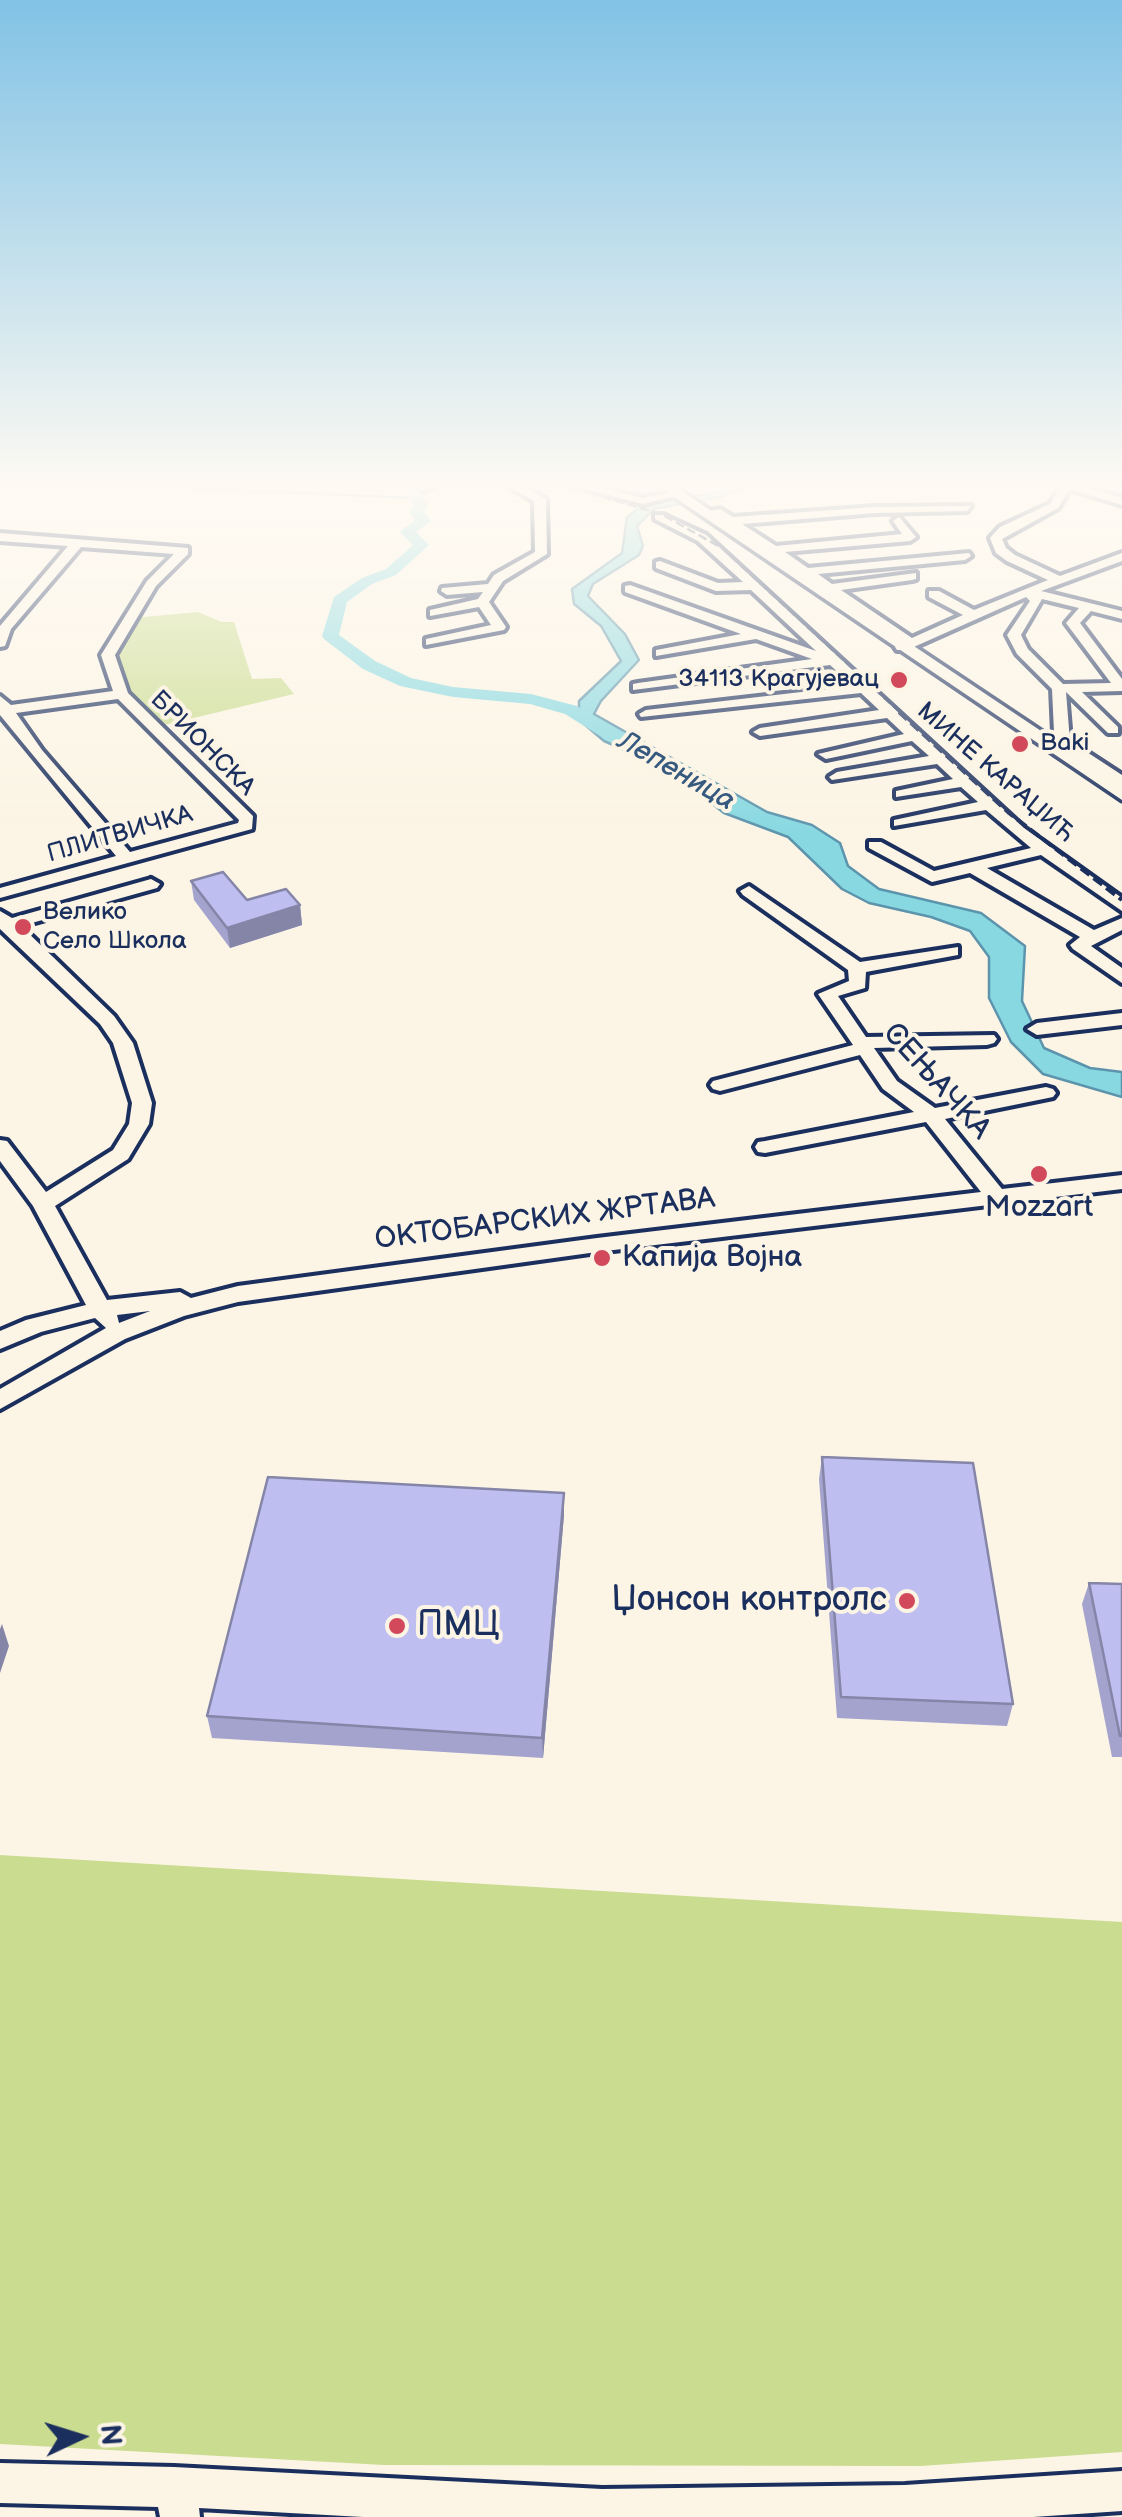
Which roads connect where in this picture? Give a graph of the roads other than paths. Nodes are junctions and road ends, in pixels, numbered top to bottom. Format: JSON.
{"nodes":[{"id":1,"x":26,"y":603,"type":"edge"},
{"id":2,"x":139,"y":603,"type":"edge"},
{"id":3,"x":477,"y":603,"type":"edge"},
{"id":4,"x":485,"y":603,"type":"edge"},
{"id":5,"x":671,"y":603,"type":"edge"},
{"id":6,"x":773,"y":603,"type":"edge"},
{"id":7,"x":843,"y":603,"type":"edge"},
{"id":8,"x":851,"y":603,"type":"edge"},
{"id":9,"x":952,"y":603,"type":"edge"},
{"id":10,"x":1002,"y":603,"type":"edge"},
{"id":11,"x":1034,"y":603,"type":"edge"},
{"id":12,"x":1071,"y":603,"type":"edge"},
{"id":13,"x":1087,"y":608,"type":"junction"},
{"id":14,"x":435,"y":613,"type":"dead end"},
{"id":15,"x":974,"y":615,"type":"junction"},
{"id":16,"x":1122,"y":616,"type":"edge"},
{"id":17,"x":734,"y":626,"type":"junction"},
{"id":18,"x":760,"y":634,"type":"junction"},
{"id":19,"x":673,"y":638,"type":"dead end"},
{"id":20,"x":431,"y":642,"type":"dead end"},
{"id":21,"x":0,"y":643,"type":"edge"},
{"id":22,"x":907,"y":645,"type":"junction"},
{"id":23,"x":661,"y":653,"type":"dead end"},
{"id":24,"x":833,"y":660,"type":"junction"},
{"id":25,"x":638,"y":687,"type":"dead end"},
{"id":26,"x":1121,"y":688,"type":"edge"},
{"id":27,"x":862,"y":689,"type":"junction"},
{"id":28,"x":1065,"y":689,"type":"junction"},
{"id":29,"x":121,"y":694,"type":"junction"},
{"id":30,"x":1,"y":707,"type":"edge"},
{"id":31,"x":889,"y":713,"type":"junction"},
{"id":32,"x":646,"y":714,"type":"dead end"},
{"id":33,"x":1113,"y":730,"type":"dead end"},
{"id":34,"x":760,"y":732,"type":"dead end"},
{"id":35,"x":914,"y":736,"type":"junction"},
{"id":36,"x":1063,"y":748,"type":"junction"},
{"id":37,"x":826,"y":754,"type":"dead end"},
{"id":38,"x":939,"y":759,"type":"junction"},
{"id":39,"x":837,"y":777,"type":"dead end"},
{"id":40,"x":963,"y":782,"type":"junction"},
{"id":41,"x":1122,"y":782,"type":"edge"},
{"id":42,"x":902,"y":794,"type":"dead end"},
{"id":43,"x":1122,"y":794,"type":"edge"},
{"id":44,"x":990,"y":805,"type":"junction"},
{"id":45,"x":247,"y":820,"type":"joint"},
{"id":46,"x":900,"y":823,"type":"dead end"},
{"id":47,"x":875,"y":845,"type":"dead end"},
{"id":48,"x":1042,"y":850,"type":"junction"},
{"id":49,"x":127,"y":858,"type":"junction"},
{"id":50,"x":971,"y":866,"type":"junction"},
{"id":51,"x":151,"y":884,"type":"dead end"},
{"id":52,"x":749,"y":891,"type":"dead end"},
{"id":53,"x":0,"y":893,"type":"edge"},
{"id":54,"x":1122,"y":906,"type":"edge"},
{"id":55,"x":3,"y":920,"type":"edge"},
{"id":56,"x":1122,"y":923,"type":"edge"},
{"id":57,"x":1091,"y":936,"type":"junction"},
{"id":58,"x":952,"y":951,"type":"dead end"},
{"id":59,"x":857,"y":968,"type":"junction"},
{"id":60,"x":1122,"y":977,"type":"edge"},
{"id":61,"x":1122,"y":1019,"type":"edge"},
{"id":62,"x":1037,"y":1029,"type":"dead end"},
{"id":63,"x":987,"y":1039,"type":"dead end"},
{"id":64,"x":861,"y":1046,"type":"junction"},
{"id":65,"x":720,"y":1085,"type":"dead end"},
{"id":66,"x":1046,"y":1093,"type":"dead end"},
{"id":67,"x":930,"y":1114,"type":"junction"},
{"id":68,"x":0,"y":1146,"type":"edge"},
{"id":69,"x":765,"y":1147,"type":"dead end"},
{"id":70,"x":1122,"y":1182,"type":"edge"},
{"id":71,"x":997,"y":1198,"type":"junction"},
{"id":72,"x":42,"y":1204,"type":"junction"},
{"id":73,"x":238,"y":1294,"type":"junction"},
{"id":74,"x":101,"y":1308,"type":"junction"},
{"id":75,"x":117,"y":1332,"type":"junction"},
{"id":76,"x":0,"y":1341,"type":"edge"},
{"id":77,"x":0,"y":1400,"type":"edge"},
{"id":78,"x":0,"y":2483,"type":"edge"},
{"id":79,"x":1122,"y":2492,"type":"edge"},
{"id":80,"x":177,"y":2502,"type":"edge"},
{"id":81,"x":526,"y":2511,"type":"edge"},
{"id":82,"x":907,"y":2511,"type":"edge"}],
"edges":[{"from":1,"to":21,"type":"street"},
{"from":2,"to":29,"type":"street","name":"БРИОНСКА"},
{"from":3,"to":14,"type":"street"},
{"from":4,"to":20,"type":"street"},
{"from":5,"to":17,"type":"street"},
{"from":6,"to":24,"type":"street","name":"МИНЕ КАРАЏИЋ"},
{"from":7,"to":22,"type":"main road"},
{"from":8,"to":22,"type":"street"},
{"from":9,"to":15,"type":"street"},
{"from":10,"to":15,"type":"street"},
{"from":11,"to":28,"type":"street"},
{"from":12,"to":13,"type":"street"},
{"from":13,"to":16,"type":"street"},
{"from":13,"to":26,"type":"street"},
{"from":15,"to":22,"type":"street"},
{"from":17,"to":18,"type":"street"},
{"from":17,"to":19,"type":"street"},
{"from":18,"to":23,"type":"street"},
{"from":18,"to":24,"type":"street"},
{"from":22,"to":36,"type":"main road"},
{"from":24,"to":25,"type":"street"},
{"from":24,"to":27,"type":"street","name":"МИНЕ КАРАЏИЋ"},
{"from":26,"to":28,"type":"street"},
{"from":27,"to":31,"type":"street","name":"МИНЕ КАРАЏИЋ"},
{"from":27,"to":32,"type":"street"},
{"from":28,"to":33,"type":"street"},
{"from":28,"to":36,"type":"street"},
{"from":29,"to":30,"type":"street"},
{"from":29,"to":45,"type":"street","name":"БРИОНСКА"},
{"from":30,"to":49,"type":"street"},
{"from":31,"to":34,"type":"street"},
{"from":31,"to":35,"type":"street","name":"МИНЕ КАРАЏИЋ"},
{"from":35,"to":37,"type":"street"},
{"from":35,"to":38,"type":"street","name":"МИНЕ КАРАЏИЋ"},
{"from":36,"to":41,"type":"street"},
{"from":36,"to":43,"type":"main road"},
{"from":38,"to":39,"type":"street"},
{"from":38,"to":40,"type":"street","name":"МИНЕ КАРАЏИЋ"},
{"from":40,"to":42,"type":"street"},
{"from":40,"to":44,"type":"street","name":"МИНЕ КАРАЏИЋ"},
{"from":44,"to":46,"type":"street"},
{"from":44,"to":48,"type":"street","name":"МИНЕ КАРАЏИЋ"},
{"from":45,"to":49,"type":"street","name":"ПЛИТВИЧКА"},
{"from":47,"to":50,"type":"street"},
{"from":48,"to":50,"type":"street"},
{"from":48,"to":54,"type":"street","name":"МИНЕ КАРАЏИЋ"},
{"from":49,"to":53,"type":"street","name":"ПЛИТВИЧКА"},
{"from":50,"to":57,"type":"street"},
{"from":51,"to":55,"type":"street"},
{"from":52,"to":59,"type":"street"},
{"from":55,"to":72,"type":"street"},
{"from":56,"to":57,"type":"street"},
{"from":57,"to":60,"type":"street"},
{"from":58,"to":59,"type":"street"},
{"from":59,"to":64,"type":"street","name":"СЕЊАЧКА"},
{"from":61,"to":62,"type":"street"},
{"from":63,"to":64,"type":"street"},
{"from":64,"to":65,"type":"street"},
{"from":64,"to":67,"type":"street","name":"СЕЊАЧКА"},
{"from":66,"to":67,"type":"street"},
{"from":67,"to":69,"type":"street"},
{"from":67,"to":71,"type":"street","name":"СЕЊАЧКА"},
{"from":68,"to":72,"type":"street"},
{"from":70,"to":71,"type":"street","name":"ОКТОБАРСКИХ ЖРТАВА"},
{"from":71,"to":73,"type":"street","name":"ОКТОБАРСКИХ ЖРТАВА"},
{"from":72,"to":74,"type":"street"},
{"from":73,"to":74,"type":"street"},
{"from":73,"to":75,"type":"street","name":"ОКТОБАРСКИХ ЖРТАВА"},
{"from":74,"to":75,"type":"street"},
{"from":74,"to":76,"type":"street"},
{"from":75,"to":77,"type":"street","name":"ОКТОБАРСКИХ ЖРТАВА"},
{"from":78,"to":80,"type":"street"},
{"from":79,"to":82,"type":"street"},
{"from":80,"to":81,"type":"street"},
{"from":81,"to":82,"type":"street"}]}
